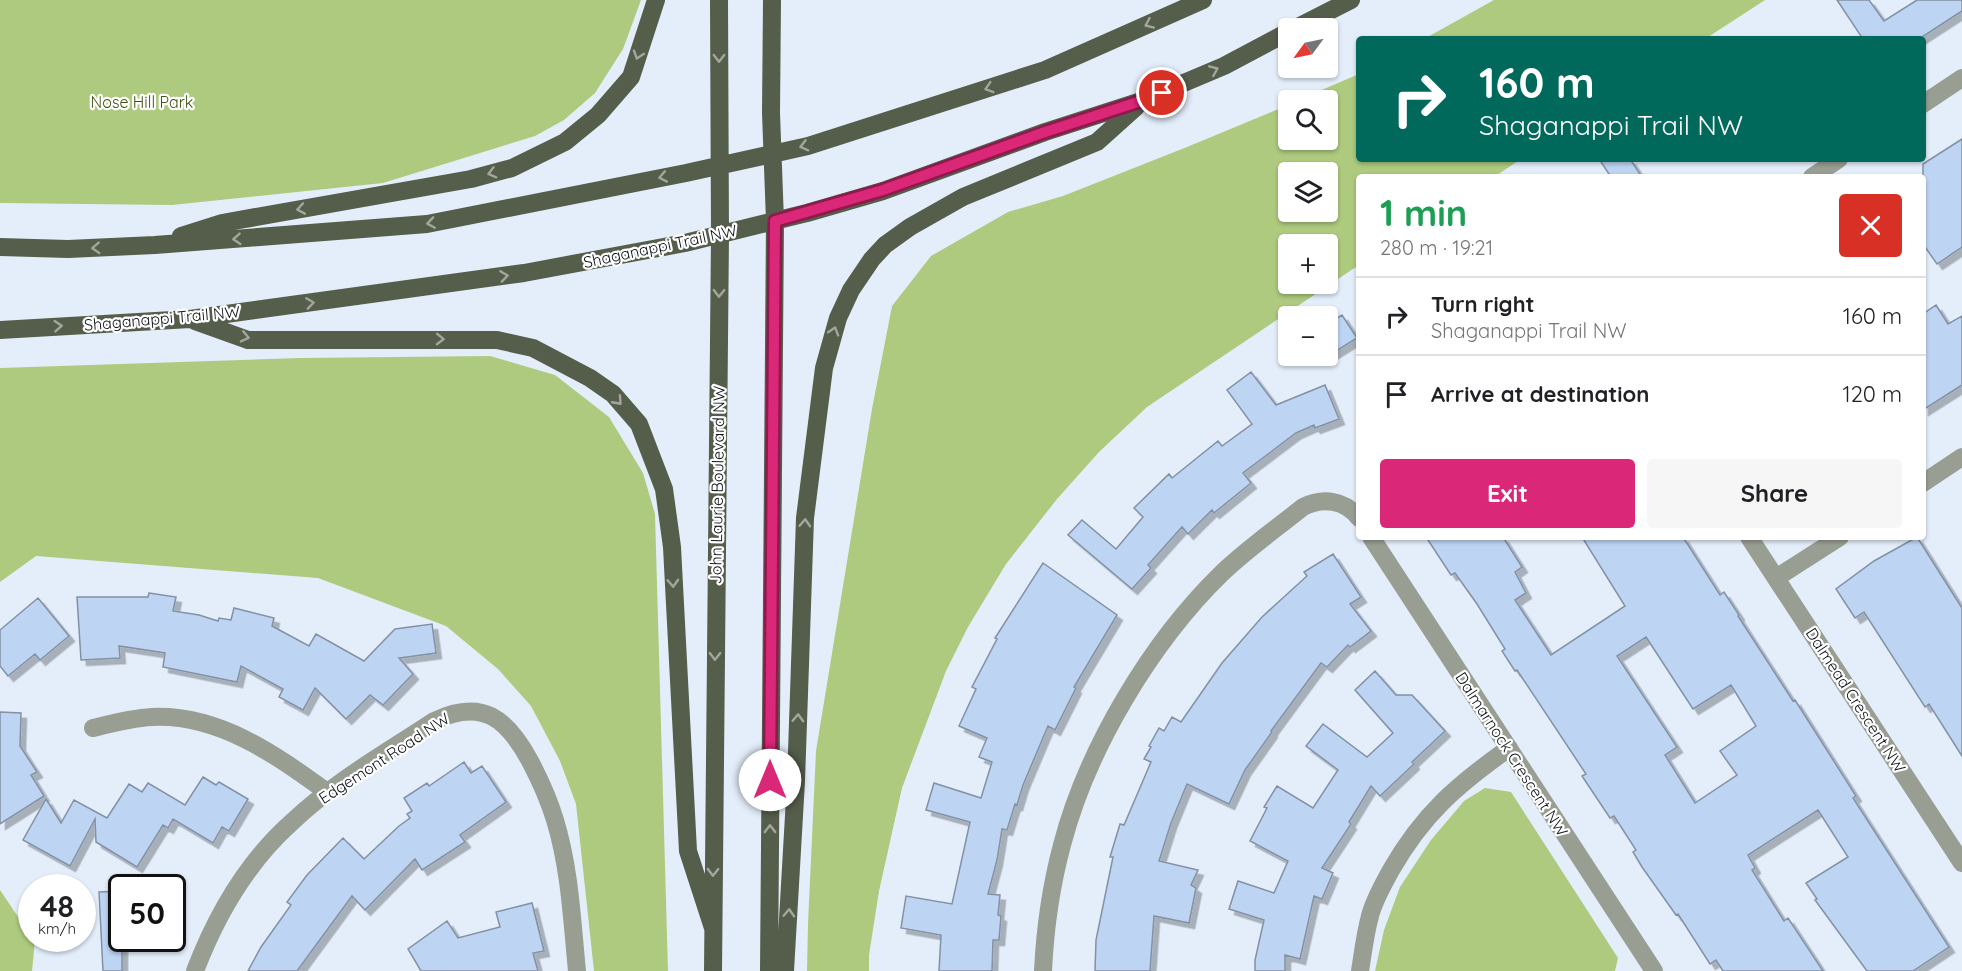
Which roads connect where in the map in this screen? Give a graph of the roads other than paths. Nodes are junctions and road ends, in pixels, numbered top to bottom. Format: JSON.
{"nodes":[{"id":1,"x":657,"y":0,"type":"edge"},
{"id":2,"x":719,"y":0,"type":"edge"},
{"id":3,"x":772,"y":0,"type":"edge"},
{"id":4,"x":1203,"y":0,"type":"edge"},
{"id":5,"x":1351,"y":0,"type":"edge"},
{"id":6,"x":1316,"y":18,"type":"edge"},
{"id":7,"x":1278,"y":37,"type":"edge"},
{"id":8,"x":1962,"y":78,"type":"edge"},
{"id":9,"x":1141,"y":101,"type":"junction"},
{"id":10,"x":1926,"y":102,"type":"edge"},
{"id":11,"x":773,"y":154,"type":"junction"},
{"id":12,"x":1834,"y":162,"type":"edge"},
{"id":13,"x":721,"y":165,"type":"junction"},
{"id":14,"x":1816,"y":174,"type":"edge"},
{"id":15,"x":775,"y":221,"type":"junction"},
{"id":16,"x":720,"y":235,"type":"junction"},
{"id":17,"x":155,"y":245,"type":"junction"},
{"id":18,"x":0,"y":247,"type":"edge"},
{"id":19,"x":190,"y":319,"type":"junction"},
{"id":20,"x":0,"y":330,"type":"edge"},
{"id":21,"x":1962,"y":457,"type":"edge"},
{"id":22,"x":1926,"y":481,"type":"edge"},
{"id":23,"x":1356,"y":515,"type":"edge"},
{"id":24,"x":1373,"y":540,"type":"edge"},
{"id":25,"x":1751,"y":540,"type":"edge"},
{"id":26,"x":1835,"y":540,"type":"edge"},
{"id":27,"x":1776,"y":578,"type":"junction"},
{"id":28,"x":93,"y":728,"type":"dead end"},
{"id":29,"x":1509,"y":748,"type":"junction"},
{"id":30,"x":327,"y":792,"type":"junction"},
{"id":31,"x":1962,"y":863,"type":"edge"},
{"id":32,"x":713,"y":928,"type":"junction"},
{"id":33,"x":195,"y":971,"type":"edge"},
{"id":34,"x":577,"y":971,"type":"edge"},
{"id":35,"x":713,"y":971,"type":"edge"},
{"id":36,"x":769,"y":971,"type":"edge"},
{"id":37,"x":785,"y":971,"type":"edge"},
{"id":38,"x":1042,"y":971,"type":"edge"},
{"id":39,"x":1360,"y":971,"type":"edge"},
{"id":40,"x":1654,"y":971,"type":"edge"}],
"edges":[{"from":1,"to":17,"type":"main road","one_way":true},
{"from":2,"to":13,"type":"main road","name":"John Laurie Boulevard NW","one_way":true},
{"from":3,"to":11,"type":"main road"},
{"from":4,"to":11,"type":"main road","one_way":true},
{"from":5,"to":6,"type":"main road"},
{"from":9,"to":7,"type":"main road","name":"Shaganappi Trail NW","one_way":true},
{"from":8,"to":10,"type":"street"},
{"from":9,"to":15,"type":"main road","name":"Shaganappi Trail NW"},
{"from":37,"to":9,"type":"main road","one_way":true},
{"from":11,"to":13,"type":"main road"},
{"from":11,"to":15,"type":"main road"},
{"from":12,"to":14,"type":"street"},
{"from":13,"to":16,"type":"main road","name":"John Laurie Boulevard NW"},
{"from":13,"to":17,"type":"main road","one_way":true},
{"from":15,"to":16,"type":"main road","name":"Shaganappi Trail NW"},
{"from":36,"to":15,"type":"main road","one_way":true},
{"from":19,"to":16,"type":"main road","name":"Shaganappi Trail NW","one_way":true},
{"from":16,"to":32,"type":"main road","name":"John Laurie Boulevard NW","one_way":true},
{"from":17,"to":18,"type":"main road","one_way":true},
{"from":20,"to":19,"type":"main road","name":"Shaganappi Trail NW","one_way":true},
{"from":19,"to":32,"type":"main road","one_way":true},
{"from":21,"to":22,"type":"street"},
{"from":23,"to":38,"type":"street"},
{"from":24,"to":29,"type":"street","name":"Dalmarnock Crescent NW"},
{"from":25,"to":27,"type":"street","name":"Dalmead Crescent NW"},
{"from":26,"to":27,"type":"street"},
{"from":27,"to":31,"type":"street","name":"Dalmead Crescent NW"},
{"from":28,"to":30,"type":"street"},
{"from":29,"to":39,"type":"street"},
{"from":29,"to":40,"type":"street","name":"Dalmarnock Crescent NW"},
{"from":30,"to":33,"type":"street","name":"Edgemont Road NW"},
{"from":30,"to":34,"type":"street","name":"Edgemont Road NW"},
{"from":32,"to":35,"type":"main road","name":"John Laurie Boulevard NW"}]}
